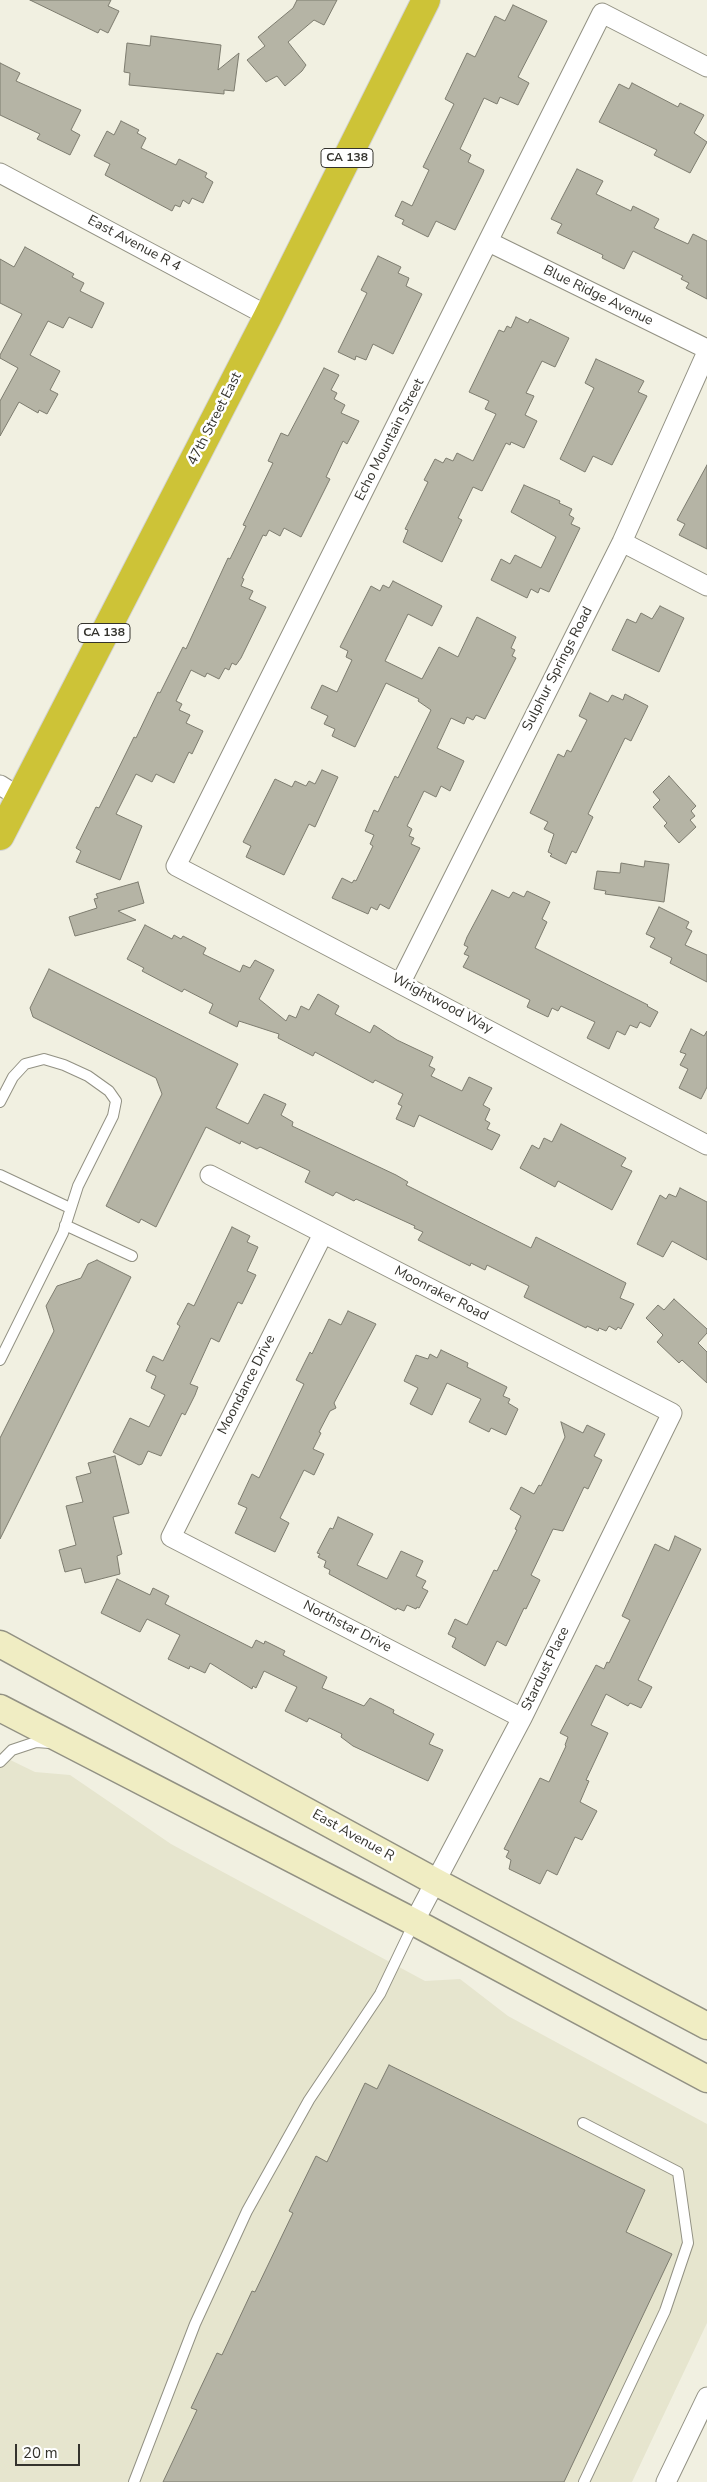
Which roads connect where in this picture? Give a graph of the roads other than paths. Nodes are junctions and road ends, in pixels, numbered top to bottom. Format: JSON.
{"nodes":[{"id":1,"x":426,"y":0,"type":"edge"},
{"id":2,"x":707,"y":66,"type":"edge"},
{"id":3,"x":0,"y":173,"type":"edge"},
{"id":4,"x":489,"y":242,"type":"junction"},
{"id":5,"x":268,"y":316,"type":"junction"},
{"id":6,"x":707,"y":351,"type":"edge"},
{"id":7,"x":622,"y":542,"type":"junction"},
{"id":8,"x":707,"y":586,"type":"edge"},
{"id":9,"x":10,"y":791,"type":"edge"},
{"id":10,"x":0,"y":836,"type":"edge"},
{"id":11,"x":176,"y":866,"type":"joint"},
{"id":12,"x":401,"y":982,"type":"junction"},
{"id":13,"x":0,"y":1102,"type":"edge"},
{"id":14,"x":707,"y":1145,"type":"edge"},
{"id":15,"x":0,"y":1175,"type":"edge"},
{"id":16,"x":210,"y":1175,"type":"dead end"},
{"id":17,"x":70,"y":1208,"type":"junction"},
{"id":18,"x":65,"y":1225,"type":"junction"},
{"id":19,"x":323,"y":1234,"type":"junction"},
{"id":20,"x":132,"y":1256,"type":"dead end"},
{"id":21,"x":0,"y":1360,"type":"edge"},
{"id":22,"x":672,"y":1413,"type":"joint"},
{"id":23,"x":172,"y":1537,"type":"joint"},
{"id":24,"x":0,"y":1644,"type":"edge"},
{"id":25,"x":0,"y":1708,"type":"edge"},
{"id":26,"x":522,"y":1718,"type":"junction"},
{"id":27,"x":71,"y":1746,"type":"junction"},
{"id":28,"x":0,"y":1762,"type":"edge"},
{"id":29,"x":436,"y":1882,"type":"junction"},
{"id":30,"x":414,"y":1922,"type":"junction"},
{"id":31,"x":707,"y":2026,"type":"edge"},
{"id":32,"x":707,"y":2079,"type":"edge"},
{"id":33,"x":583,"y":2122,"type":"dead end"},
{"id":34,"x":707,"y":2397,"type":"edge"},
{"id":35,"x":134,"y":2482,"type":"edge"},
{"id":36,"x":584,"y":2482,"type":"edge"},
{"id":37,"x":666,"y":2482,"type":"edge"}],
"edges":[{"from":1,"to":5,"type":"highway","name":"47th Street East","number":"CA 138"},
{"from":2,"to":4,"type":"street","name":"Echo Mountain Street"},
{"from":3,"to":5,"type":"street","name":"East Avenue R 4"},
{"from":4,"to":6,"type":"street","name":"Blue Ridge Avenue"},
{"from":4,"to":11,"type":"street","name":"Echo Mountain Street"},
{"from":5,"to":9,"type":"highway","name":"47th Street East","number":"CA 138"},
{"from":6,"to":7,"type":"street","name":"Sulphur Springs Road"},
{"from":7,"to":8,"type":"street"},
{"from":7,"to":12,"type":"street","name":"Sulphur Springs Road"},
{"from":9,"to":10,"type":"highway","name":"47th Street East","number":"CA 138"},
{"from":11,"to":12,"type":"street","name":"Wrightwood Way"},
{"from":12,"to":14,"type":"street","name":"Wrightwood Way"},
{"from":13,"to":17,"type":"lane"},
{"from":15,"to":17,"type":"lane"},
{"from":16,"to":19,"type":"street","name":"Moonraker Road"},
{"from":17,"to":18,"type":"lane"},
{"from":18,"to":20,"type":"lane"},
{"from":18,"to":21,"type":"lane"},
{"from":19,"to":22,"type":"street","name":"Moonraker Road"},
{"from":19,"to":23,"type":"street","name":"Moondance Drive"},
{"from":22,"to":26,"type":"street","name":"Stardust Place"},
{"from":23,"to":26,"type":"street","name":"Northstar Drive"},
{"from":24,"to":29,"type":"main road","name":"East Avenue R"},
{"from":25,"to":27,"type":"main road"},
{"from":26,"to":29,"type":"street","name":"Stardust Place"},
{"from":27,"to":28,"type":"lane"},
{"from":27,"to":30,"type":"main road"},
{"from":29,"to":30,"type":"street","name":"Stardust Place"},
{"from":29,"to":31,"type":"main road","name":"East Avenue R"},
{"from":30,"to":32,"type":"main road"},
{"from":30,"to":35,"type":"lane"},
{"from":33,"to":36,"type":"lane"},
{"from":34,"to":37,"type":"street"}]}
